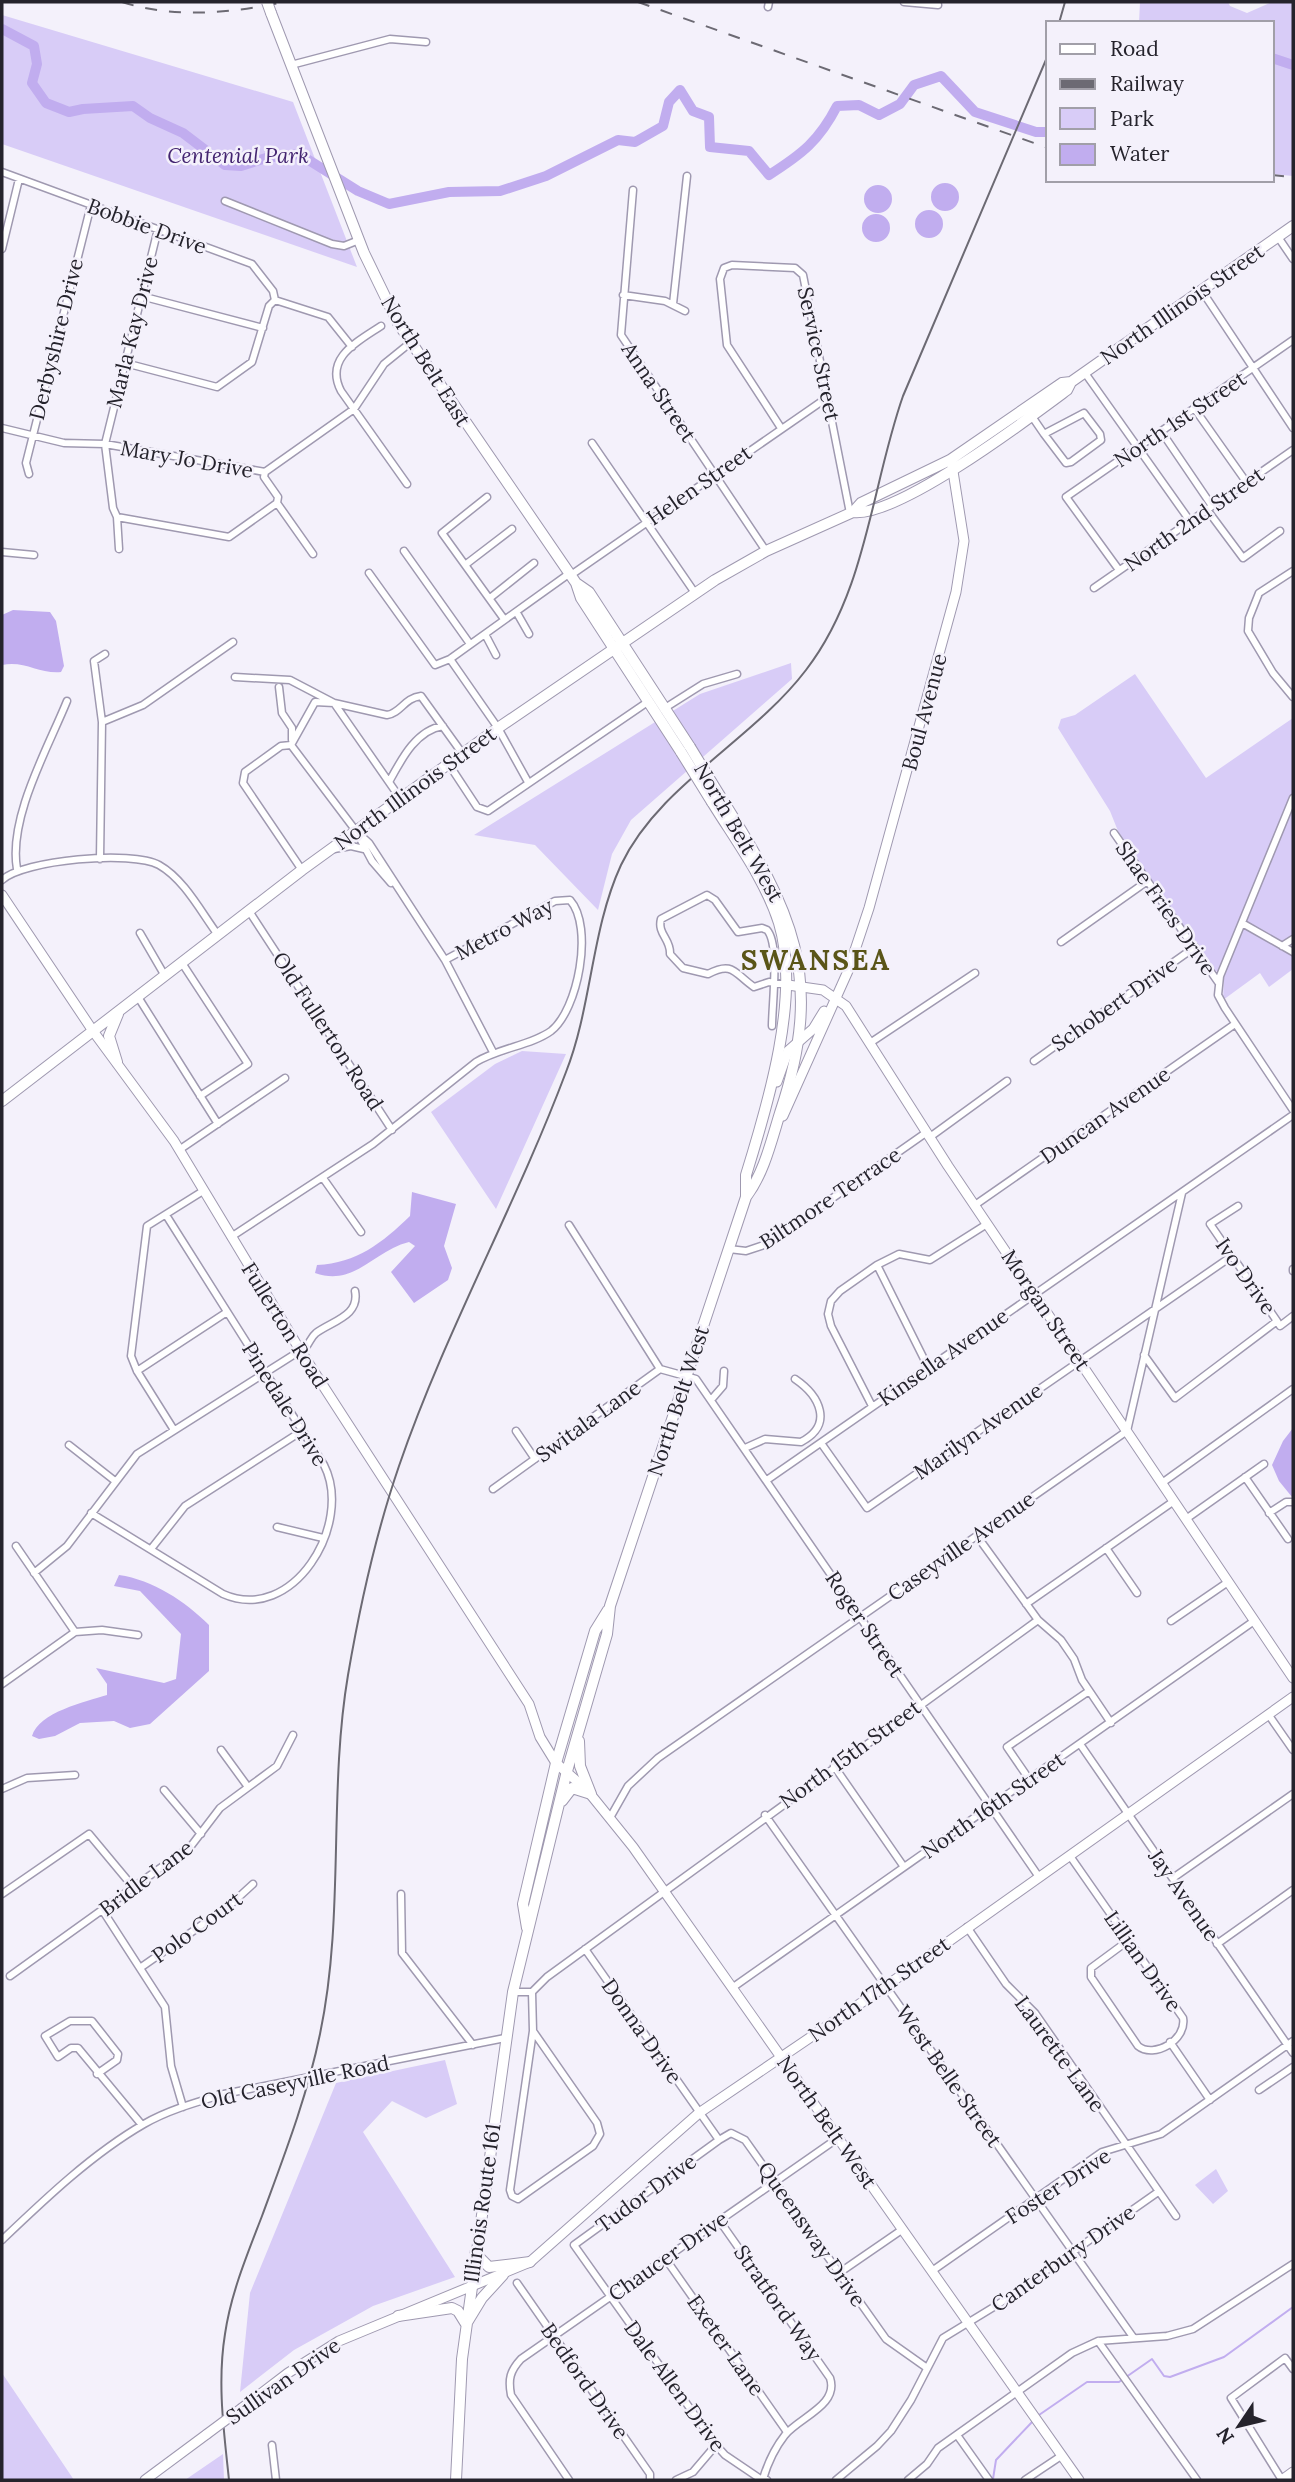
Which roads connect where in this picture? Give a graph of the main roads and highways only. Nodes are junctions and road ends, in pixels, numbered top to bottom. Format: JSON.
{"nodes":[{"id":1,"x":267,"y":2,"type":"edge"},
{"id":2,"x":1293,"y":226,"type":"edge"},
{"id":3,"x":619,"y":646,"type":"junction"},
{"id":4,"x":685,"y":750,"type":"junction"},
{"id":5,"x":716,"y":799,"type":"junction"},
{"id":6,"x":121,"y":1009,"type":"junction"},
{"id":7,"x":117,"y":1062,"type":"road end"},
{"id":8,"x":2,"y":1101,"type":"edge"},
{"id":9,"x":746,"y":1197,"type":"junction"},
{"id":10,"x":610,"y":1606,"type":"junction"},
{"id":11,"x":579,"y":1728,"type":"junction"},
{"id":12,"x":556,"y":1763,"type":"joint"},
{"id":13,"x":567,"y":1771,"type":"joint"},
{"id":14,"x":557,"y":1811,"type":"junction"},
{"id":15,"x":527,"y":1929,"type":"junction"},
{"id":16,"x":475,"y":2253,"type":"junction"},
{"id":17,"x":530,"y":2262,"type":"road end"},
{"id":18,"x":503,"y":2275,"type":"road end"},
{"id":19,"x":398,"y":2316,"type":"road end"},
{"id":20,"x":466,"y":2324,"type":"junction"},
{"id":21,"x":456,"y":2480,"type":"edge"}],
"edges":[{"from":1,"to":3,"type":"main road","name":"North Belt East","bridge":true},
{"from":2,"to":3,"type":"main road","name":"North Illinois Street"},
{"from":3,"to":4,"type":"main road","name":"North Belt West"},
{"from":3,"to":4,"type":"main road","name":"North Belt West"},
{"from":3,"to":6,"type":"main road","name":"North Illinois Street"},
{"from":4,"to":5,"type":"main road","name":"North Belt West","bridge":true},
{"from":5,"to":9,"type":"main road","name":"North Belt West"},
{"from":5,"to":9,"type":"main road","name":"North Belt West"},
{"from":6,"to":7,"type":"main road"},
{"from":6,"to":8,"type":"main road","name":"North Illinois Street"},
{"from":9,"to":10,"type":"main road","name":"North Belt West"},
{"from":10,"to":11,"type":"main road","name":"North Belt West"},
{"from":10,"to":12,"type":"main road","name":"North Belt West"},
{"from":11,"to":13,"type":"main road","name":"North Belt West"},
{"from":11,"to":14,"type":"main road"},
{"from":12,"to":15,"type":"main road","name":"Illinois Route 161"},
{"from":13,"to":14,"type":"main road","name":"Illinois Route 161"},
{"from":14,"to":15,"type":"main road","name":"Illinois Route 161"},
{"from":15,"to":16,"type":"main road","name":"Illinois Route 161"},
{"from":16,"to":17,"type":"main road"},
{"from":16,"to":20,"type":"main road","name":"Illinois Route 161"},
{"from":18,"to":20,"type":"main road"},
{"from":19,"to":20,"type":"main road"},
{"from":20,"to":21,"type":"main road","name":"Illinois Route 161"}]}
